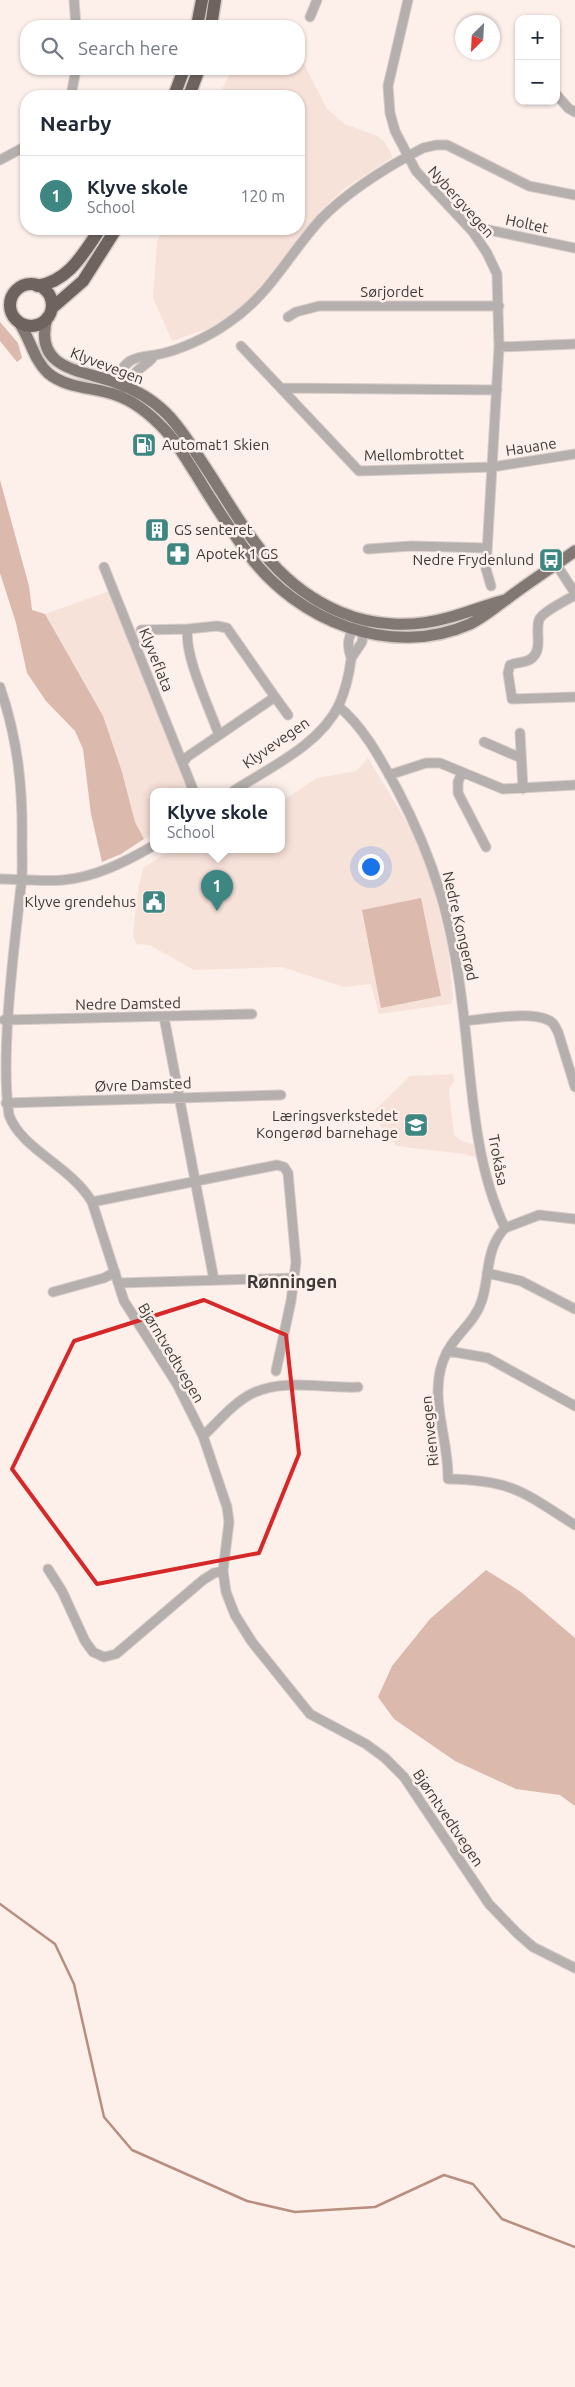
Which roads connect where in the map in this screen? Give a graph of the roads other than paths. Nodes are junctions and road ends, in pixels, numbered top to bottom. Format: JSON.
{"nodes":[{"id":1,"x":74,"y":0,"type":"edge"},
{"id":2,"x":202,"y":0,"type":"edge"},
{"id":3,"x":216,"y":0,"type":"edge"},
{"id":4,"x":317,"y":0,"type":"edge"},
{"id":5,"x":408,"y":0,"type":"edge"},
{"id":6,"x":310,"y":16,"type":"dead end"},
{"id":7,"x":76,"y":20,"type":"edge"},
{"id":8,"x":198,"y":20,"type":"edge"},
{"id":9,"x":211,"y":20,"type":"edge"},
{"id":10,"x":75,"y":75,"type":"edge"},
{"id":11,"x":182,"y":75,"type":"edge"},
{"id":12,"x":197,"y":75,"type":"edge"},
{"id":13,"x":73,"y":90,"type":"edge"},
{"id":14,"x":176,"y":90,"type":"edge"},
{"id":15,"x":191,"y":90,"type":"edge"},
{"id":16,"x":560,"y":99,"type":"edge"},
{"id":17,"x":575,"y":112,"type":"edge"},
{"id":18,"x":20,"y":149,"type":"edge"},
{"id":19,"x":406,"y":157,"type":"junction"},
{"id":20,"x":0,"y":160,"type":"edge"},
{"id":21,"x":575,"y":194,"type":"edge"},
{"id":22,"x":473,"y":232,"type":"junction"},
{"id":23,"x":96,"y":235,"type":"edge"},
{"id":24,"x":112,"y":235,"type":"edge"},
{"id":25,"x":575,"y":248,"type":"edge"},
{"id":26,"x":37,"y":286,"type":"junction"},
{"id":27,"x":5,"y":301,"type":"edge"},
{"id":28,"x":499,"y":306,"type":"junction"},
{"id":29,"x":50,"y":313,"type":"junction"},
{"id":30,"x":288,"y":317,"type":"dead end"},
{"id":31,"x":18,"y":321,"type":"junction"},
{"id":32,"x":575,"y":344,"type":"edge"},
{"id":33,"x":242,"y":346,"type":"dead end"},
{"id":34,"x":499,"y":347,"type":"junction"},
{"id":35,"x":155,"y":355,"type":"junction"},
{"id":36,"x":115,"y":382,"type":"junction"},
{"id":37,"x":127,"y":387,"type":"junction"},
{"id":38,"x":282,"y":388,"type":"junction"},
{"id":39,"x":497,"y":390,"type":"junction"},
{"id":40,"x":116,"y":395,"type":"junction"},
{"id":41,"x":575,"y":454,"type":"edge"},
{"id":42,"x":492,"y":467,"type":"junction"},
{"id":43,"x":488,"y":548,"type":"junction"},
{"id":44,"x":368,"y":549,"type":"dead end"},
{"id":45,"x":575,"y":551,"type":"edge"},
{"id":46,"x":556,"y":564,"type":"junction"},
{"id":47,"x":104,"y":567,"type":"dead end"},
{"id":48,"x":491,"y":586,"type":"dead end"},
{"id":49,"x":575,"y":594,"type":"edge"},
{"id":50,"x":506,"y":599,"type":"junction"},
{"id":51,"x":363,"y":620,"type":"junction"},
{"id":52,"x":188,"y":629,"type":"junction"},
{"id":53,"x":141,"y":630,"type":"dead end"},
{"id":54,"x":352,"y":630,"type":"junction"},
{"id":55,"x":364,"y":633,"type":"junction"},
{"id":56,"x":352,"y":658,"type":"junction"},
{"id":57,"x":0,"y":687,"type":"edge"},
{"id":58,"x":275,"y":697,"type":"junction"},
{"id":59,"x":575,"y":697,"type":"edge"},
{"id":60,"x":338,"y":706,"type":"junction"},
{"id":61,"x":288,"y":715,"type":"dead end"},
{"id":62,"x":10,"y":716,"type":"junction"},
{"id":63,"x":0,"y":718,"type":"edge"},
{"id":64,"x":520,"y":733,"type":"dead end"},
{"id":65,"x":219,"y":735,"type":"junction"},
{"id":66,"x":484,"y":742,"type":"dead end"},
{"id":67,"x":521,"y":758,"type":"junction"},
{"id":68,"x":182,"y":763,"type":"junction"},
{"id":69,"x":462,"y":772,"type":"junction"},
{"id":70,"x":389,"y":775,"type":"junction"},
{"id":71,"x":575,"y":785,"type":"edge"},
{"id":72,"x":192,"y":788,"type":"edge"},
{"id":73,"x":238,"y":788,"type":"edge"},
{"id":74,"x":523,"y":789,"type":"junction"},
{"id":75,"x":486,"y":847,"type":"dead end"},
{"id":76,"x":150,"y":848,"type":"edge"},
{"id":77,"x":0,"y":879,"type":"edge"},
{"id":78,"x":22,"y":879,"type":"junction"},
{"id":79,"x":252,"y":1014,"type":"dead end"},
{"id":80,"x":164,"y":1017,"type":"junction"},
{"id":81,"x":4,"y":1020,"type":"junction"},
{"id":82,"x":465,"y":1021,"type":"junction"},
{"id":83,"x":575,"y":1087,"type":"edge"},
{"id":84,"x":281,"y":1095,"type":"dead end"},
{"id":85,"x":179,"y":1098,"type":"junction"},
{"id":86,"x":6,"y":1103,"type":"junction"},
{"id":87,"x":195,"y":1181,"type":"junction"},
{"id":88,"x":92,"y":1202,"type":"junction"},
{"id":89,"x":575,"y":1219,"type":"edge"},
{"id":90,"x":504,"y":1228,"type":"junction"},
{"id":91,"x":115,"y":1272,"type":"junction"},
{"id":92,"x":487,"y":1273,"type":"junction"},
{"id":93,"x":295,"y":1278,"type":"junction"},
{"id":94,"x":214,"y":1280,"type":"junction"},
{"id":95,"x":118,"y":1283,"type":"junction"},
{"id":96,"x":53,"y":1292,"type":"dead end"},
{"id":97,"x":575,"y":1309,"type":"edge"},
{"id":98,"x":448,"y":1350,"type":"junction"},
{"id":99,"x":276,"y":1371,"type":"dead end"},
{"id":100,"x":358,"y":1387,"type":"dead end"},
{"id":101,"x":575,"y":1406,"type":"edge"},
{"id":102,"x":203,"y":1436,"type":"junction"},
{"id":103,"x":575,"y":1525,"type":"edge"},
{"id":104,"x":48,"y":1569,"type":"dead end"},
{"id":105,"x":223,"y":1571,"type":"junction"},
{"id":106,"x":575,"y":1968,"type":"edge"}],
"edges":[{"from":1,"to":7,"type":"street"},
{"from":2,"to":8,"type":"highway"},
{"from":3,"to":9,"type":"highway"},
{"from":4,"to":6,"type":"street"},
{"from":5,"to":19,"type":"street","name":"Nybergvegen"},
{"from":10,"to":13,"type":"street"},
{"from":11,"to":14,"type":"highway"},
{"from":12,"to":15,"type":"highway"},
{"from":16,"to":17,"type":"street"},
{"from":18,"to":20,"type":"street"},
{"from":19,"to":21,"type":"street"},
{"from":19,"to":22,"type":"street","name":"Nybergvegen"},
{"from":19,"to":35,"type":"street"},
{"from":22,"to":25,"type":"street","name":"Holtet"},
{"from":22,"to":28,"type":"street","name":"Nybergvegen"},
{"from":23,"to":26,"type":"highway"},
{"from":24,"to":29,"type":"highway"},
{"from":26,"to":27,"type":"highway"},
{"from":26,"to":29,"type":"highway"},
{"from":27,"to":31,"type":"highway"},
{"from":28,"to":30,"type":"street","name":"Sørjordet"},
{"from":28,"to":34,"type":"street","name":"Nybergvegen"},
{"from":29,"to":31,"type":"highway"},
{"from":29,"to":36,"type":"main road","name":"Klyvevegen"},
{"from":31,"to":40,"type":"main road","name":"Klyvevegen"},
{"from":32,"to":34,"type":"street"},
{"from":33,"to":38,"type":"street","name":"Mellombrottet"},
{"from":34,"to":39,"type":"street","name":"Nybergvegen"},
{"from":35,"to":36,"type":"street"},
{"from":35,"to":37,"type":"street"},
{"from":36,"to":37,"type":"main road","name":"Klyvevegen"},
{"from":36,"to":40,"type":"street"},
{"from":37,"to":40,"type":"street"},
{"from":37,"to":51,"type":"main road","name":"Klyvevegen"},
{"from":38,"to":39,"type":"street"},
{"from":38,"to":42,"type":"street","name":"Mellombrottet"},
{"from":39,"to":42,"type":"street","name":"Nybergvegen"},
{"from":40,"to":54,"type":"main road","name":"Klyvevegen"},
{"from":41,"to":42,"type":"street","name":"Hauane"},
{"from":42,"to":43,"type":"street","name":"Nybergvegen"},
{"from":43,"to":44,"type":"street"},
{"from":43,"to":48,"type":"street","name":"Nybergvegen"},
{"from":45,"to":46,"type":"main road","name":"Klyvevegen"},
{"from":46,"to":49,"type":"street"},
{"from":46,"to":50,"type":"main road","name":"Klyvevegen"},
{"from":47,"to":68,"type":"street","name":"Klyveflata"},
{"from":49,"to":59,"type":"street"},
{"from":50,"to":51,"type":"main road","name":"Klyvevegen"},
{"from":50,"to":55,"type":"main road","name":"Klyvevegen"},
{"from":51,"to":54,"type":"street"},
{"from":51,"to":55,"type":"street","name":"Klyvevegen"},
{"from":52,"to":53,"type":"street","name":"Klyveflata"},
{"from":52,"to":58,"type":"street","name":"Klyveflata"},
{"from":52,"to":65,"type":"street"},
{"from":54,"to":55,"type":"main road","name":"Klyvevegen"},
{"from":54,"to":56,"type":"street","name":"Klyvevegen"},
{"from":55,"to":56,"type":"street","name":"Klyvevegen"},
{"from":56,"to":60,"type":"street","name":"Klyvevegen"},
{"from":57,"to":62,"type":"street","name":"Bjørntvedtvegen"},
{"from":58,"to":61,"type":"street"},
{"from":58,"to":65,"type":"street"},
{"from":60,"to":70,"type":"street","name":"Nedre Kongerød"},
{"from":60,"to":73,"type":"street","name":"Klyvevegen"},
{"from":62,"to":63,"type":"street"},
{"from":62,"to":78,"type":"street","name":"Bjørntvedtvegen"},
{"from":64,"to":67,"type":"street"},
{"from":65,"to":68,"type":"street"},
{"from":66,"to":67,"type":"street"},
{"from":67,"to":74,"type":"street"},
{"from":68,"to":72,"type":"street","name":"Klyveflata"},
{"from":69,"to":70,"type":"street"},
{"from":69,"to":74,"type":"street"},
{"from":69,"to":75,"type":"street"},
{"from":70,"to":82,"type":"street","name":"Nedre Kongerød"},
{"from":71,"to":74,"type":"street"},
{"from":76,"to":78,"type":"street"},
{"from":77,"to":78,"type":"street"},
{"from":78,"to":81,"type":"street","name":"Bjørntvedtvegen"},
{"from":79,"to":80,"type":"street","name":"Nedre Damsted"},
{"from":80,"to":81,"type":"street","name":"Nedre Damsted"},
{"from":80,"to":85,"type":"street"},
{"from":81,"to":86,"type":"street","name":"Bjørntvedtvegen"},
{"from":82,"to":83,"type":"street"},
{"from":82,"to":90,"type":"street","name":"Trokåsa"},
{"from":84,"to":85,"type":"street","name":"Øvre Damsted"},
{"from":85,"to":86,"type":"street","name":"Øvre Damsted"},
{"from":85,"to":87,"type":"street"},
{"from":86,"to":88,"type":"street","name":"Bjørntvedtvegen"},
{"from":87,"to":88,"type":"street"},
{"from":87,"to":93,"type":"street"},
{"from":87,"to":94,"type":"street"},
{"from":88,"to":91,"type":"street","name":"Bjørntvedtvegen"},
{"from":89,"to":90,"type":"street"},
{"from":90,"to":92,"type":"street","name":"Rienvegen"},
{"from":91,"to":95,"type":"street","name":"Bjørntvedtvegen"},
{"from":91,"to":96,"type":"street"},
{"from":92,"to":97,"type":"street"},
{"from":92,"to":98,"type":"street","name":"Rienvegen"},
{"from":93,"to":94,"type":"street"},
{"from":93,"to":99,"type":"street"},
{"from":94,"to":95,"type":"street"},
{"from":95,"to":102,"type":"street","name":"Bjørntvedtvegen"},
{"from":98,"to":101,"type":"street"},
{"from":98,"to":103,"type":"street","name":"Rienvegen"},
{"from":100,"to":102,"type":"street"},
{"from":102,"to":105,"type":"street","name":"Bjørntvedtvegen"},
{"from":104,"to":105,"type":"street"},
{"from":105,"to":106,"type":"street","name":"Bjørntvedtvegen"}]}
